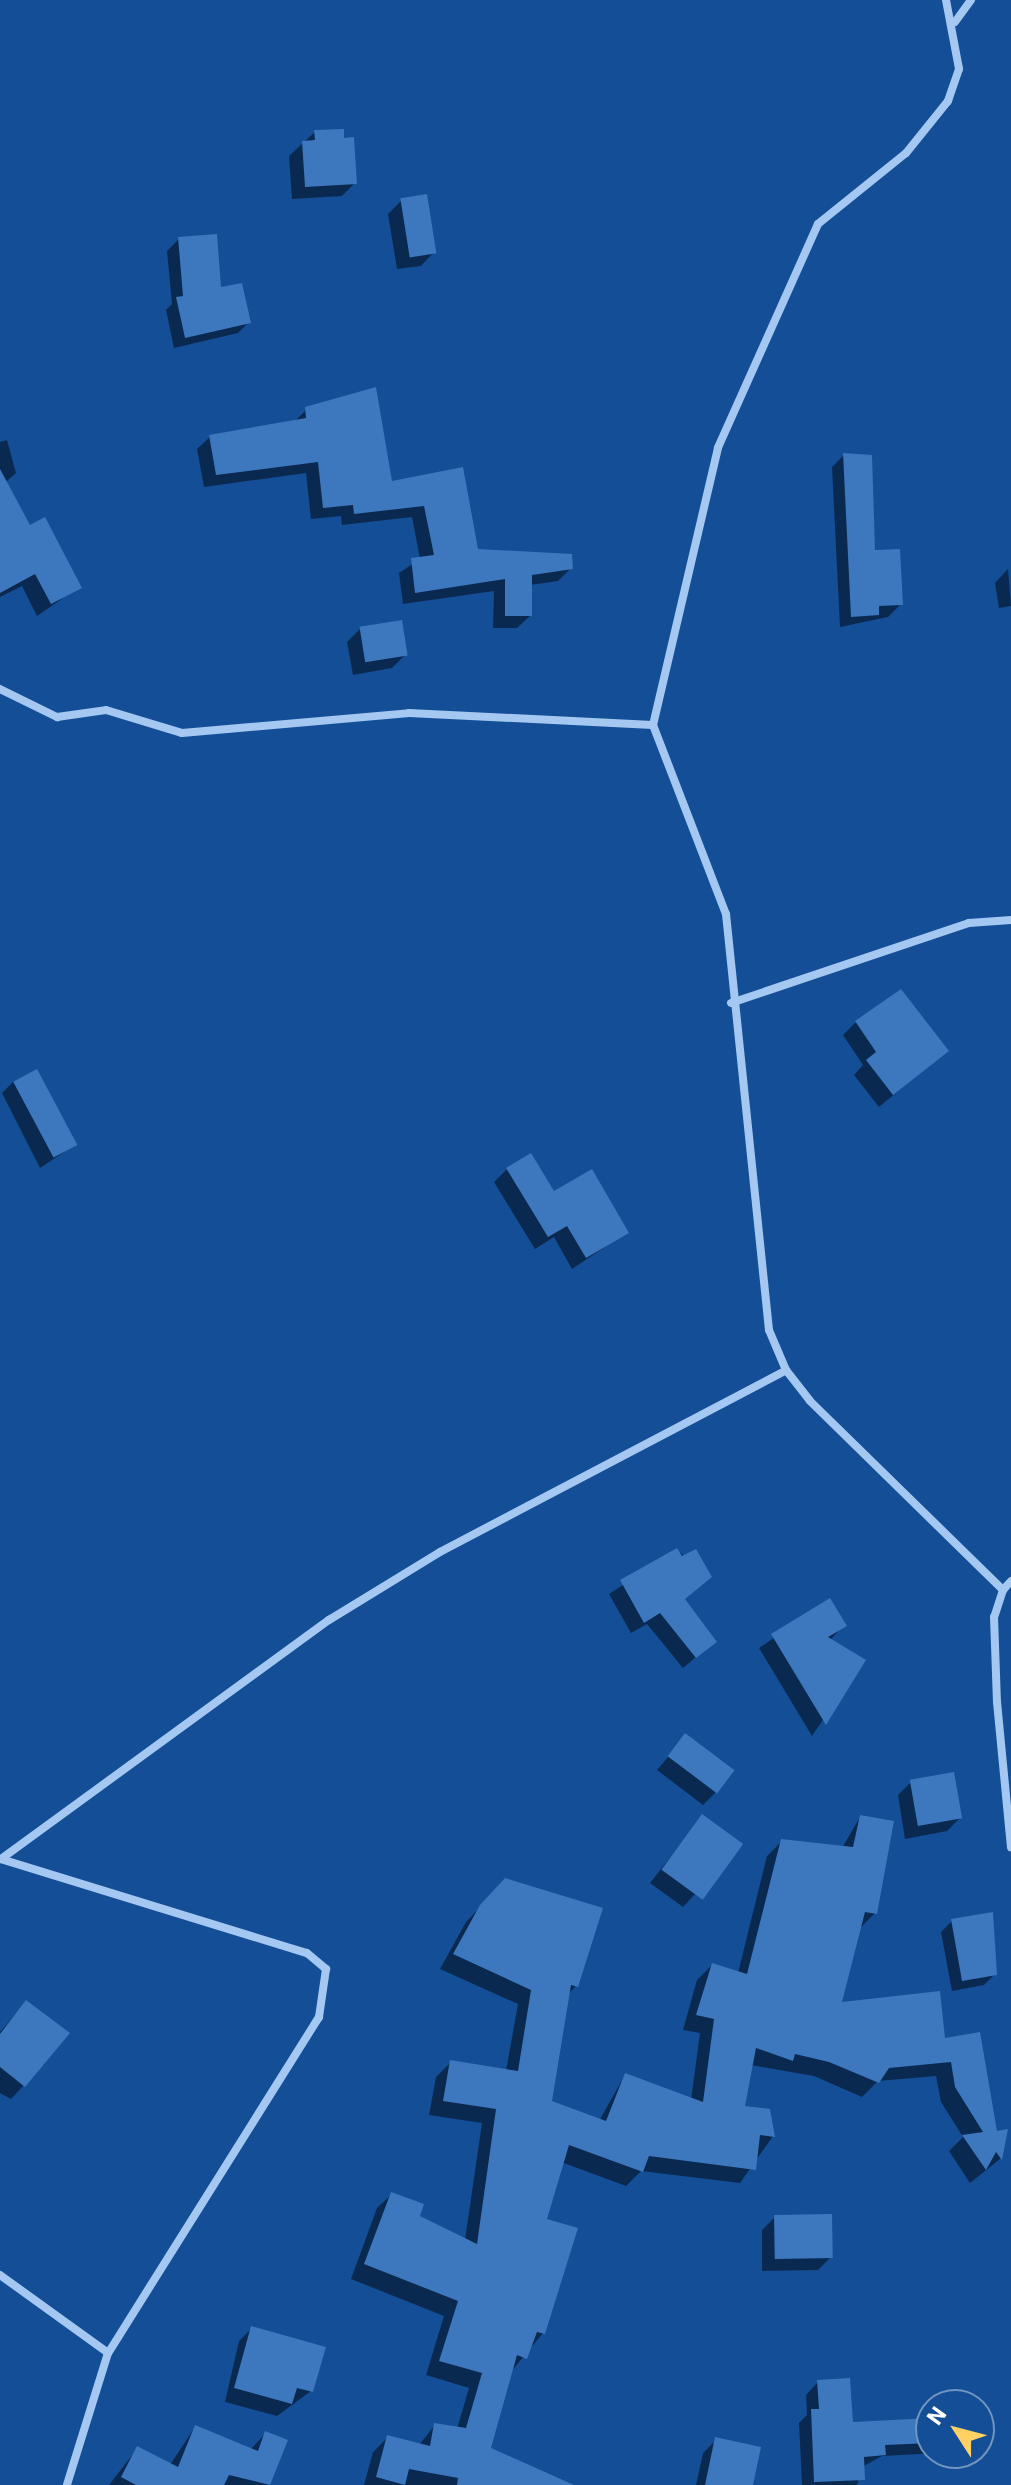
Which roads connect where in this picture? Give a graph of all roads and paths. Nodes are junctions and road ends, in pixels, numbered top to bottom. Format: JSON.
{"nodes":[{"id":1,"x":946,"y":0,"type":"edge"},
{"id":2,"x":971,"y":0,"type":"edge"},
{"id":3,"x":955,"y":22,"type":"junction"},
{"id":4,"x":0,"y":689,"type":"edge"},
{"id":5,"x":653,"y":725,"type":"junction"},
{"id":6,"x":1011,"y":920,"type":"edge"},
{"id":7,"x":731,"y":1003,"type":"junction"},
{"id":8,"x":786,"y":1370,"type":"junction"},
{"id":9,"x":1011,"y":1581,"type":"edge"},
{"id":10,"x":1003,"y":1590,"type":"junction"},
{"id":11,"x":1011,"y":1847,"type":"edge"},
{"id":12,"x":0,"y":1859,"type":"edge"},
{"id":13,"x":0,"y":2275,"type":"edge"},
{"id":14,"x":108,"y":2353,"type":"junction"},
{"id":15,"x":67,"y":2485,"type":"edge"}],
"edges":[{"from":1,"to":3,"type":"street"},
{"from":2,"to":3,"type":"street"},
{"from":3,"to":5,"type":"street"},
{"from":4,"to":5,"type":"street"},
{"from":5,"to":7,"type":"street"},
{"from":6,"to":7,"type":"street"},
{"from":7,"to":8,"type":"street"},
{"from":8,"to":10,"type":"street"},
{"from":8,"to":12,"type":"street"},
{"from":9,"to":10,"type":"street"},
{"from":10,"to":11,"type":"street"},
{"from":12,"to":14,"type":"street"},
{"from":13,"to":14,"type":"street"},
{"from":14,"to":15,"type":"street"}]}
